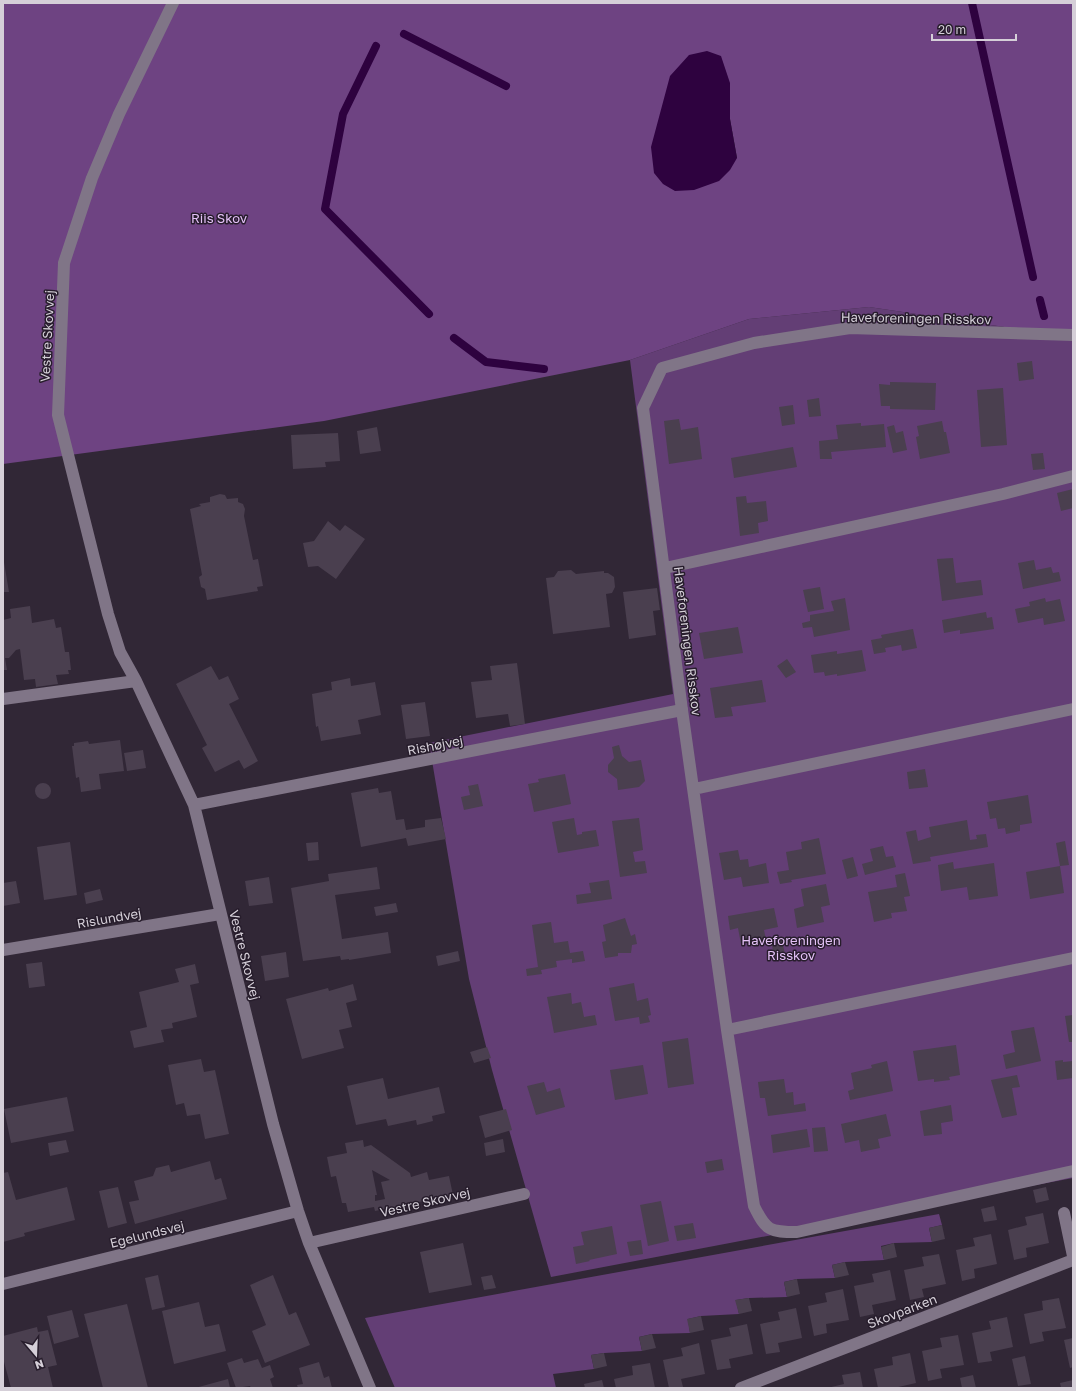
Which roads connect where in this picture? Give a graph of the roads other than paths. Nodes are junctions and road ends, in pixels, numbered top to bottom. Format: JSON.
{"nodes":[{"id":1,"x":173,"y":3,"type":"edge"},
{"id":2,"x":1073,"y":335,"type":"edge"},
{"id":3,"x":1073,"y":476,"type":"edge"},
{"id":4,"x":665,"y":568,"type":"junction"},
{"id":5,"x":136,"y":681,"type":"junction"},
{"id":6,"x":3,"y":699,"type":"edge"},
{"id":7,"x":1073,"y":709,"type":"edge"},
{"id":8,"x":682,"y":710,"type":"junction"},
{"id":9,"x":694,"y":789,"type":"junction"},
{"id":10,"x":194,"y":805,"type":"junction"},
{"id":11,"x":220,"y":914,"type":"junction"},
{"id":12,"x":3,"y":950,"type":"edge"},
{"id":13,"x":1073,"y":958,"type":"edge"},
{"id":14,"x":727,"y":1030,"type":"junction"},
{"id":15,"x":1073,"y":1171,"type":"edge"},
{"id":16,"x":524,"y":1194,"type":"dead end"},
{"id":17,"x":298,"y":1211,"type":"junction"},
{"id":18,"x":1064,"y":1213,"type":"dead end"},
{"id":19,"x":309,"y":1243,"type":"junction"},
{"id":20,"x":1073,"y":1256,"type":"edge"},
{"id":21,"x":1073,"y":1260,"type":"edge"},
{"id":22,"x":3,"y":1284,"type":"edge"},
{"id":23,"x":370,"y":1388,"type":"edge"},
{"id":24,"x":741,"y":1388,"type":"edge"}],
"edges":[{"from":1,"to":5,"type":"street","name":"Vestre Skovvej"},
{"from":2,"to":4,"type":"street","name":"Haveforeningen Risskov"},
{"from":3,"to":4,"type":"street"},
{"from":4,"to":8,"type":"street","name":"Haveforeningen Risskov"},
{"from":5,"to":6,"type":"street"},
{"from":5,"to":10,"type":"street","name":"Vestre Skovvej"},
{"from":7,"to":9,"type":"street"},
{"from":8,"to":9,"type":"street","name":"Haveforeningen Risskov"},
{"from":8,"to":10,"type":"street","name":"Rishøjvej"},
{"from":9,"to":14,"type":"street","name":"Haveforeningen Risskov"},
{"from":10,"to":11,"type":"street","name":"Vestre Skovvej"},
{"from":11,"to":12,"type":"street","name":"Rislundvej"},
{"from":11,"to":17,"type":"street","name":"Vestre Skovvej"},
{"from":13,"to":14,"type":"street"},
{"from":14,"to":15,"type":"street","name":"Haveforeningen Risskov"},
{"from":16,"to":19,"type":"street","name":"Vestre Skovvej"},
{"from":17,"to":19,"type":"street","name":"Vestre Skovvej"},
{"from":17,"to":22,"type":"street","name":"Egelundsvej"},
{"from":18,"to":20,"type":"street"},
{"from":19,"to":23,"type":"street","name":"Vestre Skovvej"},
{"from":21,"to":24,"type":"street","name":"Skovparken"}]}
